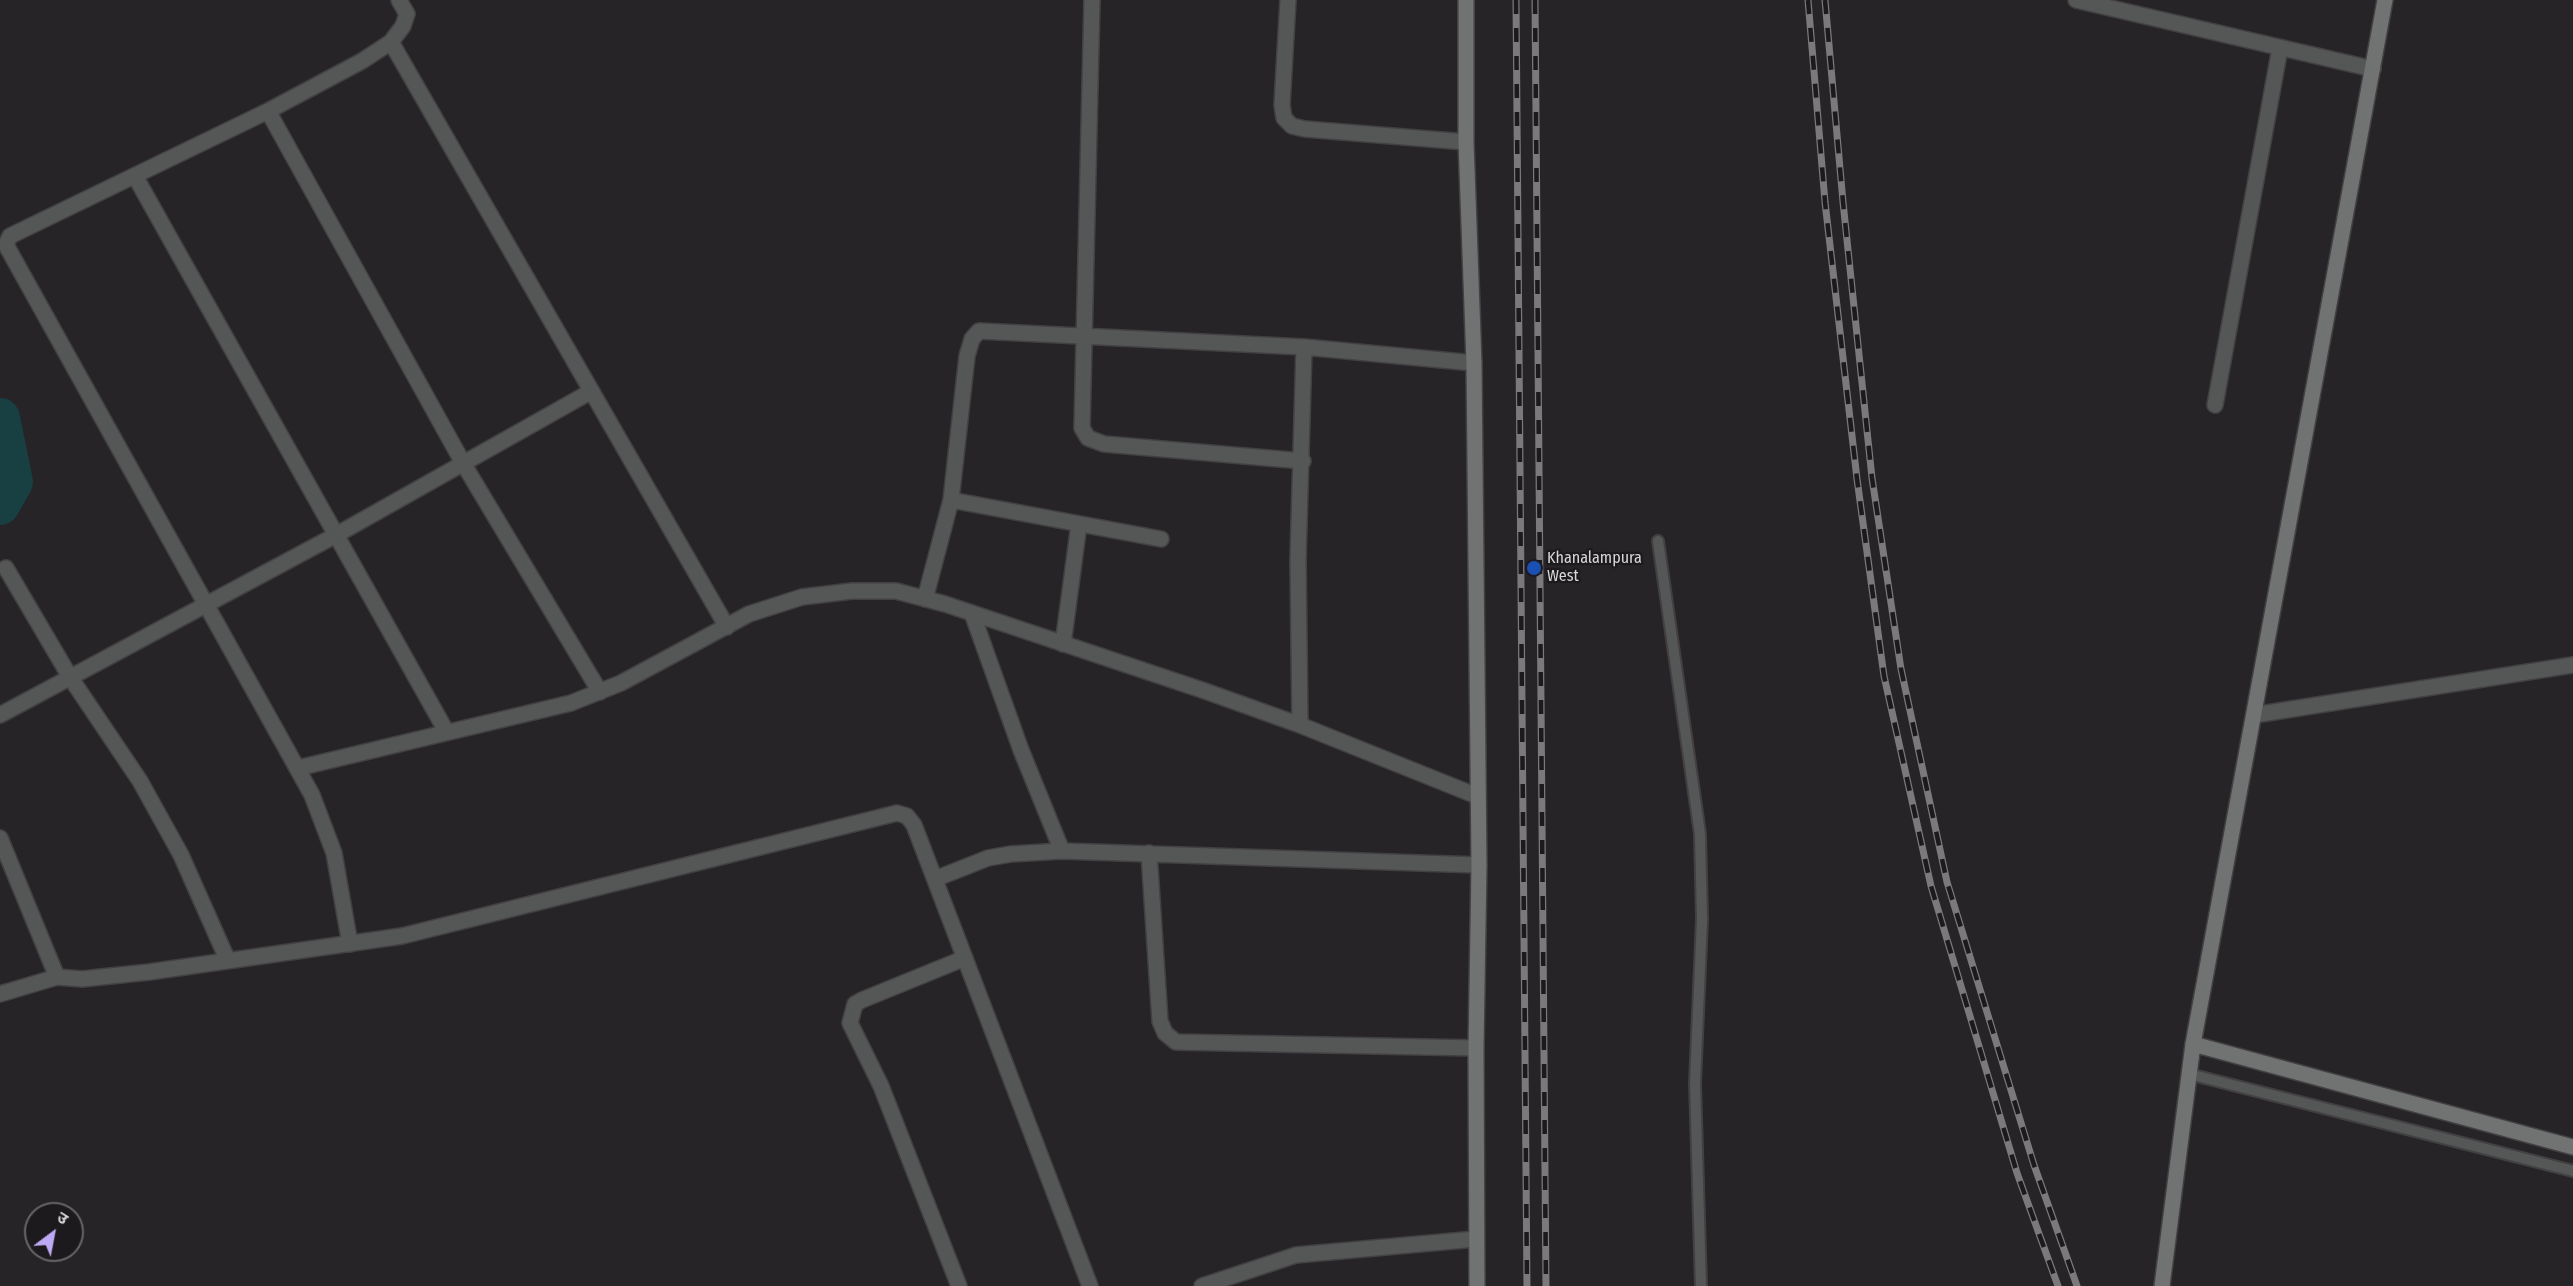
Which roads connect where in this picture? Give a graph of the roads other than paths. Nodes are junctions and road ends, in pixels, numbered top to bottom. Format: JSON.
{"nodes":[{"id":1,"x":399,"y":0,"type":"edge"},
{"id":2,"x":1092,"y":0,"type":"edge"},
{"id":3,"x":1288,"y":0,"type":"edge"},
{"id":4,"x":1466,"y":0,"type":"edge"},
{"id":5,"x":2076,"y":0,"type":"edge"},
{"id":6,"x":2385,"y":0,"type":"edge"},
{"id":7,"x":391,"y":42,"type":"junction"},
{"id":8,"x":2280,"y":48,"type":"junction"},
{"id":9,"x":2373,"y":69,"type":"junction"},
{"id":10,"x":268,"y":111,"type":"junction"},
{"id":11,"x":1466,"y":142,"type":"junction"},
{"id":12,"x":135,"y":176,"type":"junction"},
{"id":13,"x":1084,"y":334,"type":"junction"},
{"id":14,"x":1304,"y":347,"type":"junction"},
{"id":15,"x":1474,"y":363,"type":"junction"},
{"id":16,"x":590,"y":392,"type":"junction"},
{"id":17,"x":2215,"y":405,"type":"dead end"},
{"id":18,"x":1303,"y":461,"type":"junction"},
{"id":19,"x":463,"y":463,"type":"junction"},
{"id":20,"x":951,"y":500,"type":"junction"},
{"id":21,"x":1079,"y":524,"type":"junction"},
{"id":22,"x":336,"y":535,"type":"junction"},
{"id":23,"x":1161,"y":539,"type":"dead end"},
{"id":24,"x":1659,"y":541,"type":"dead end"},
{"id":25,"x":6,"y":568,"type":"dead end"},
{"id":26,"x":925,"y":599,"type":"junction"},
{"id":27,"x":206,"y":605,"type":"junction"},
{"id":28,"x":972,"y":613,"type":"junction"},
{"id":29,"x":727,"y":627,"type":"junction"},
{"id":30,"x":1063,"y":644,"type":"junction"},
{"id":31,"x":2573,"y":665,"type":"edge"},
{"id":32,"x":70,"y":677,"type":"junction"},
{"id":33,"x":600,"y":692,"type":"junction"},
{"id":34,"x":0,"y":715,"type":"edge"},
{"id":35,"x":2254,"y":715,"type":"junction"},
{"id":36,"x":1300,"y":725,"type":"junction"},
{"id":37,"x":446,"y":731,"type":"junction"},
{"id":38,"x":298,"y":768,"type":"junction"},
{"id":39,"x":1477,"y":796,"type":"junction"},
{"id":40,"x":0,"y":838,"type":"edge"},
{"id":41,"x":1062,"y":851,"type":"junction"},
{"id":42,"x":1149,"y":853,"type":"junction"},
{"id":43,"x":1479,"y":865,"type":"junction"},
{"id":44,"x":935,"y":879,"type":"junction"},
{"id":45,"x":350,"y":944,"type":"junction"},
{"id":46,"x":965,"y":958,"type":"junction"},
{"id":47,"x":228,"y":961,"type":"junction"},
{"id":48,"x":57,"y":977,"type":"junction"},
{"id":49,"x":0,"y":994,"type":"edge"},
{"id":50,"x":2193,"y":1044,"type":"junction"},
{"id":51,"x":1476,"y":1048,"type":"junction"},
{"id":52,"x":2189,"y":1074,"type":"junction"},
{"id":53,"x":2573,"y":1147,"type":"edge"},
{"id":54,"x":2573,"y":1171,"type":"edge"},
{"id":55,"x":1476,"y":1239,"type":"junction"},
{"id":56,"x":959,"y":1286,"type":"edge"},
{"id":57,"x":1090,"y":1286,"type":"edge"},
{"id":58,"x":1202,"y":1286,"type":"edge"},
{"id":59,"x":1477,"y":1286,"type":"edge"},
{"id":60,"x":1701,"y":1286,"type":"edge"},
{"id":61,"x":2162,"y":1286,"type":"edge"}],
"edges":[{"from":1,"to":7,"type":"street"},
{"from":2,"to":13,"type":"street"},
{"from":3,"to":11,"type":"street"},
{"from":4,"to":11,"type":"street"},
{"from":5,"to":8,"type":"street"},
{"from":6,"to":9,"type":"street"},
{"from":7,"to":10,"type":"street"},
{"from":7,"to":16,"type":"street"},
{"from":8,"to":9,"type":"street"},
{"from":8,"to":17,"type":"street"},
{"from":9,"to":35,"type":"street"},
{"from":10,"to":12,"type":"street"},
{"from":10,"to":19,"type":"street"},
{"from":11,"to":15,"type":"street"},
{"from":12,"to":22,"type":"street"},
{"from":12,"to":27,"type":"street"},
{"from":13,"to":14,"type":"street"},
{"from":13,"to":18,"type":"street"},
{"from":13,"to":20,"type":"street"},
{"from":14,"to":15,"type":"street"},
{"from":14,"to":18,"type":"street"},
{"from":15,"to":39,"type":"street"},
{"from":16,"to":19,"type":"street"},
{"from":16,"to":29,"type":"street"},
{"from":18,"to":36,"type":"street"},
{"from":19,"to":22,"type":"street"},
{"from":19,"to":33,"type":"street"},
{"from":20,"to":21,"type":"street"},
{"from":20,"to":26,"type":"street"},
{"from":21,"to":23,"type":"street"},
{"from":21,"to":30,"type":"street"},
{"from":22,"to":27,"type":"street"},
{"from":22,"to":37,"type":"street"},
{"from":24,"to":60,"type":"lane"},
{"from":25,"to":32,"type":"street"},
{"from":26,"to":28,"type":"street"},
{"from":26,"to":29,"type":"street"},
{"from":27,"to":32,"type":"street"},
{"from":27,"to":38,"type":"street"},
{"from":28,"to":30,"type":"street"},
{"from":28,"to":41,"type":"street"},
{"from":29,"to":33,"type":"street"},
{"from":30,"to":36,"type":"street"},
{"from":31,"to":35,"type":"street"},
{"from":32,"to":34,"type":"street"},
{"from":32,"to":47,"type":"street"},
{"from":33,"to":37,"type":"street"},
{"from":35,"to":50,"type":"street"},
{"from":36,"to":39,"type":"street"},
{"from":37,"to":38,"type":"street"},
{"from":38,"to":45,"type":"street"},
{"from":39,"to":43,"type":"street"},
{"from":40,"to":48,"type":"street"},
{"from":41,"to":42,"type":"street"},
{"from":41,"to":44,"type":"street"},
{"from":42,"to":43,"type":"street"},
{"from":42,"to":51,"type":"street"},
{"from":43,"to":51,"type":"street"},
{"from":44,"to":45,"type":"street"},
{"from":44,"to":46,"type":"street"},
{"from":45,"to":47,"type":"street"},
{"from":46,"to":56,"type":"street"},
{"from":46,"to":57,"type":"street"},
{"from":47,"to":48,"type":"street"},
{"from":48,"to":49,"type":"street"},
{"from":50,"to":52,"type":"street"},
{"from":50,"to":53,"type":"street"},
{"from":51,"to":55,"type":"street"},
{"from":52,"to":54,"type":"lane"},
{"from":52,"to":61,"type":"street"},
{"from":55,"to":58,"type":"street"},
{"from":55,"to":59,"type":"street"}]}
